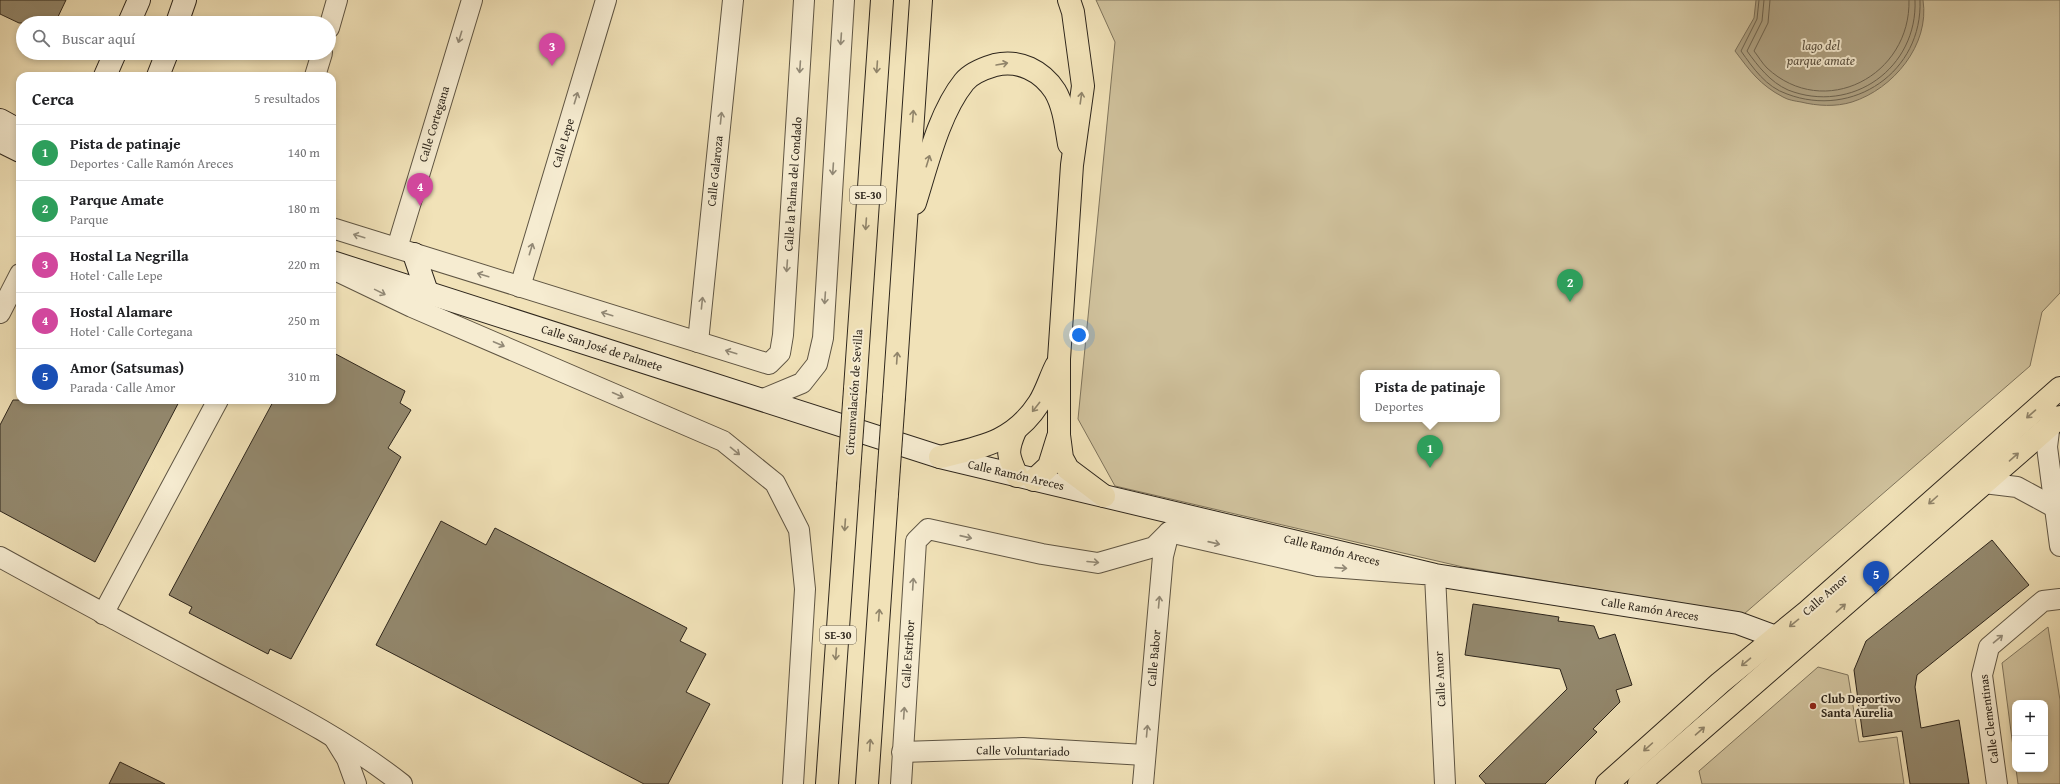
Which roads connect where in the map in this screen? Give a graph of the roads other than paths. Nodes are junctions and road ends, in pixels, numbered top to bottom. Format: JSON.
{"nodes":[{"id":1,"x":139,"y":0,"type":"edge"},
{"id":2,"x":185,"y":0,"type":"edge"},
{"id":3,"x":337,"y":0,"type":"edge"},
{"id":4,"x":472,"y":0,"type":"edge"},
{"id":5,"x":606,"y":0,"type":"edge"},
{"id":6,"x":733,"y":0,"type":"edge"},
{"id":7,"x":804,"y":0,"type":"edge"},
{"id":8,"x":844,"y":0,"type":"edge"},
{"id":9,"x":882,"y":0,"type":"edge"},
{"id":10,"x":921,"y":0,"type":"edge"},
{"id":11,"x":1069,"y":0,"type":"edge"},
{"id":12,"x":132,"y":16,"type":"edge"},
{"id":13,"x":179,"y":16,"type":"edge"},
{"id":14,"x":332,"y":16,"type":"edge"},
{"id":15,"x":112,"y":60,"type":"edge"},
{"id":16,"x":164,"y":60,"type":"edge"},
{"id":17,"x":320,"y":60,"type":"edge"},
{"id":18,"x":107,"y":72,"type":"edge"},
{"id":19,"x":159,"y":72,"type":"edge"},
{"id":20,"x":316,"y":72,"type":"edge"},
{"id":21,"x":11,"y":130,"type":"edge"},
{"id":22,"x":16,"y":142,"type":"edge"},
{"id":23,"x":1072,"y":165,"type":"junction"},
{"id":24,"x":336,"y":229,"type":"edge"},
{"id":25,"x":904,"y":238,"type":"junction"},
{"id":26,"x":406,"y":251,"type":"junction"},
{"id":27,"x":336,"y":263,"type":"edge"},
{"id":28,"x":336,"y":270,"type":"edge"},
{"id":29,"x":16,"y":282,"type":"edge"},
{"id":30,"x":520,"y":287,"type":"junction"},
{"id":31,"x":427,"y":292,"type":"junction"},
{"id":32,"x":0,"y":313,"type":"edge"},
{"id":33,"x":698,"y":342,"type":"junction"},
{"id":34,"x":1059,"y":359,"type":"junction"},
{"id":35,"x":2057,"y":390,"type":"edge"},
{"id":36,"x":761,"y":400,"type":"junction"},
{"id":37,"x":216,"y":404,"type":"edge"},
{"id":38,"x":2055,"y":421,"type":"edge"},
{"id":39,"x":1015,"y":431,"type":"junction"},
{"id":40,"x":872,"y":435,"type":"joint"},
{"id":41,"x":1059,"y":435,"type":"junction"},
{"id":42,"x":940,"y":457,"type":"junction"},
{"id":43,"x":1026,"y":478,"type":"junction"},
{"id":44,"x":1984,"y":483,"type":"junction"},
{"id":45,"x":1104,"y":496,"type":"junction"},
{"id":46,"x":2054,"y":507,"type":"junction"},
{"id":47,"x":1168,"y":532,"type":"junction"},
{"id":48,"x":2060,"y":546,"type":"edge"},
{"id":49,"x":0,"y":557,"type":"edge"},
{"id":50,"x":1435,"y":575,"type":"junction"},
{"id":51,"x":2060,"y":598,"type":"edge"},
{"id":52,"x":103,"y":614,"type":"junction"},
{"id":53,"x":1783,"y":644,"type":"junction"},
{"id":54,"x":332,"y":734,"type":"junction"},
{"id":55,"x":902,"y":752,"type":"junction"},
{"id":56,"x":1145,"y":755,"type":"junction"},
{"id":57,"x":356,"y":784,"type":"edge"},
{"id":58,"x":402,"y":784,"type":"edge"},
{"id":59,"x":793,"y":784,"type":"edge"},
{"id":60,"x":827,"y":784,"type":"edge"},
{"id":61,"x":867,"y":784,"type":"edge"},
{"id":62,"x":900,"y":784,"type":"edge"},
{"id":63,"x":1143,"y":784,"type":"edge"},
{"id":64,"x":1445,"y":784,"type":"edge"},
{"id":65,"x":1607,"y":784,"type":"edge"},
{"id":66,"x":1639,"y":784,"type":"edge"},
{"id":67,"x":1997,"y":784,"type":"edge"}],
"edges":[{"from":1,"to":12,"type":"street"},
{"from":2,"to":13,"type":"street"},
{"from":3,"to":14,"type":"street"},
{"from":4,"to":26,"type":"street","name":"Calle Cortegana","one_way":true},
{"from":30,"to":5,"type":"street","name":"Calle Lepe","one_way":true},
{"from":33,"to":6,"type":"street","name":"Calle Galaroza","one_way":true},
{"from":7,"to":33,"type":"street","name":"Calle la Palma del Condado","one_way":true},
{"from":8,"to":36,"type":"street","one_way":true},
{"from":9,"to":60,"type":"main road","name":"Circunvalación de Sevilla","number":"SE-30","one_way":true,"bridge":true},
{"from":25,"to":10,"type":"main road","one_way":true},
{"from":23,"to":11,"type":"main road","one_way":true},
{"from":15,"to":18,"type":"street"},
{"from":16,"to":19,"type":"street"},
{"from":17,"to":20,"type":"street"},
{"from":21,"to":22,"type":"street"},
{"from":25,"to":23,"type":"main road","one_way":true},
{"from":23,"to":34,"type":"main road"},
{"from":26,"to":24,"type":"street","one_way":true},
{"from":61,"to":25,"type":"main road","one_way":true,"bridge":true},
{"from":30,"to":26,"type":"street","one_way":true},
{"from":26,"to":31,"type":"street"},
{"from":27,"to":31,"type":"street","name":"Calle San José de Palmete"},
{"from":28,"to":59,"type":"street","one_way":true},
{"from":29,"to":32,"type":"street"},
{"from":33,"to":30,"type":"street","one_way":true},
{"from":31,"to":36,"type":"street","name":"Calle San José de Palmete"},
{"from":34,"to":39,"type":"main road","one_way":true},
{"from":34,"to":41,"type":"main road"},
{"from":35,"to":38,"type":"street"},
{"from":35,"to":53,"type":"main road","name":"Calle Amor","one_way":true},
{"from":36,"to":40,"type":"street","name":"Calle San José de Palmete"},
{"from":37,"to":52,"type":"street"},
{"from":44,"to":38,"type":"main road","name":"Calle Amor","one_way":true},
{"from":38,"to":46,"type":"street"},
{"from":39,"to":42,"type":"main road"},
{"from":39,"to":43,"type":"main road"},
{"from":40,"to":42,"type":"street","name":"Calle Ramón Areces"},
{"from":41,"to":43,"type":"main road"},
{"from":41,"to":45,"type":"main road"},
{"from":42,"to":43,"type":"street","name":"Calle Ramón Areces"},
{"from":43,"to":45,"type":"street","name":"Calle Ramón Areces"},
{"from":44,"to":46,"type":"street"},
{"from":53,"to":44,"type":"main road","name":"Calle Amor","one_way":true},
{"from":45,"to":50,"type":"street","name":"Calle Ramón Areces"},
{"from":46,"to":48,"type":"street"},
{"from":47,"to":50,"type":"street","one_way":true},
{"from":55,"to":47,"type":"street","name":"Calle Estribor","one_way":true},
{"from":56,"to":47,"type":"street","name":"Calle Babor","one_way":true},
{"from":49,"to":52,"type":"street"},
{"from":50,"to":53,"type":"street","name":"Calle Ramón Areces"},
{"from":50,"to":64,"type":"street","name":"Calle Amor"},
{"from":67,"to":51,"type":"street","name":"Calle Clementinas","one_way":true},
{"from":52,"to":54,"type":"street"},
{"from":53,"to":65,"type":"main road","name":"Calle Amor","one_way":true},
{"from":66,"to":53,"type":"main road","name":"Calle Amor","one_way":true},
{"from":54,"to":57,"type":"street"},
{"from":54,"to":58,"type":"street"},
{"from":55,"to":56,"type":"street","name":"Calle Voluntariado"},
{"from":55,"to":62,"type":"street","name":"Calle Estribor"},
{"from":56,"to":63,"type":"street","name":"Calle Babor"}]}
